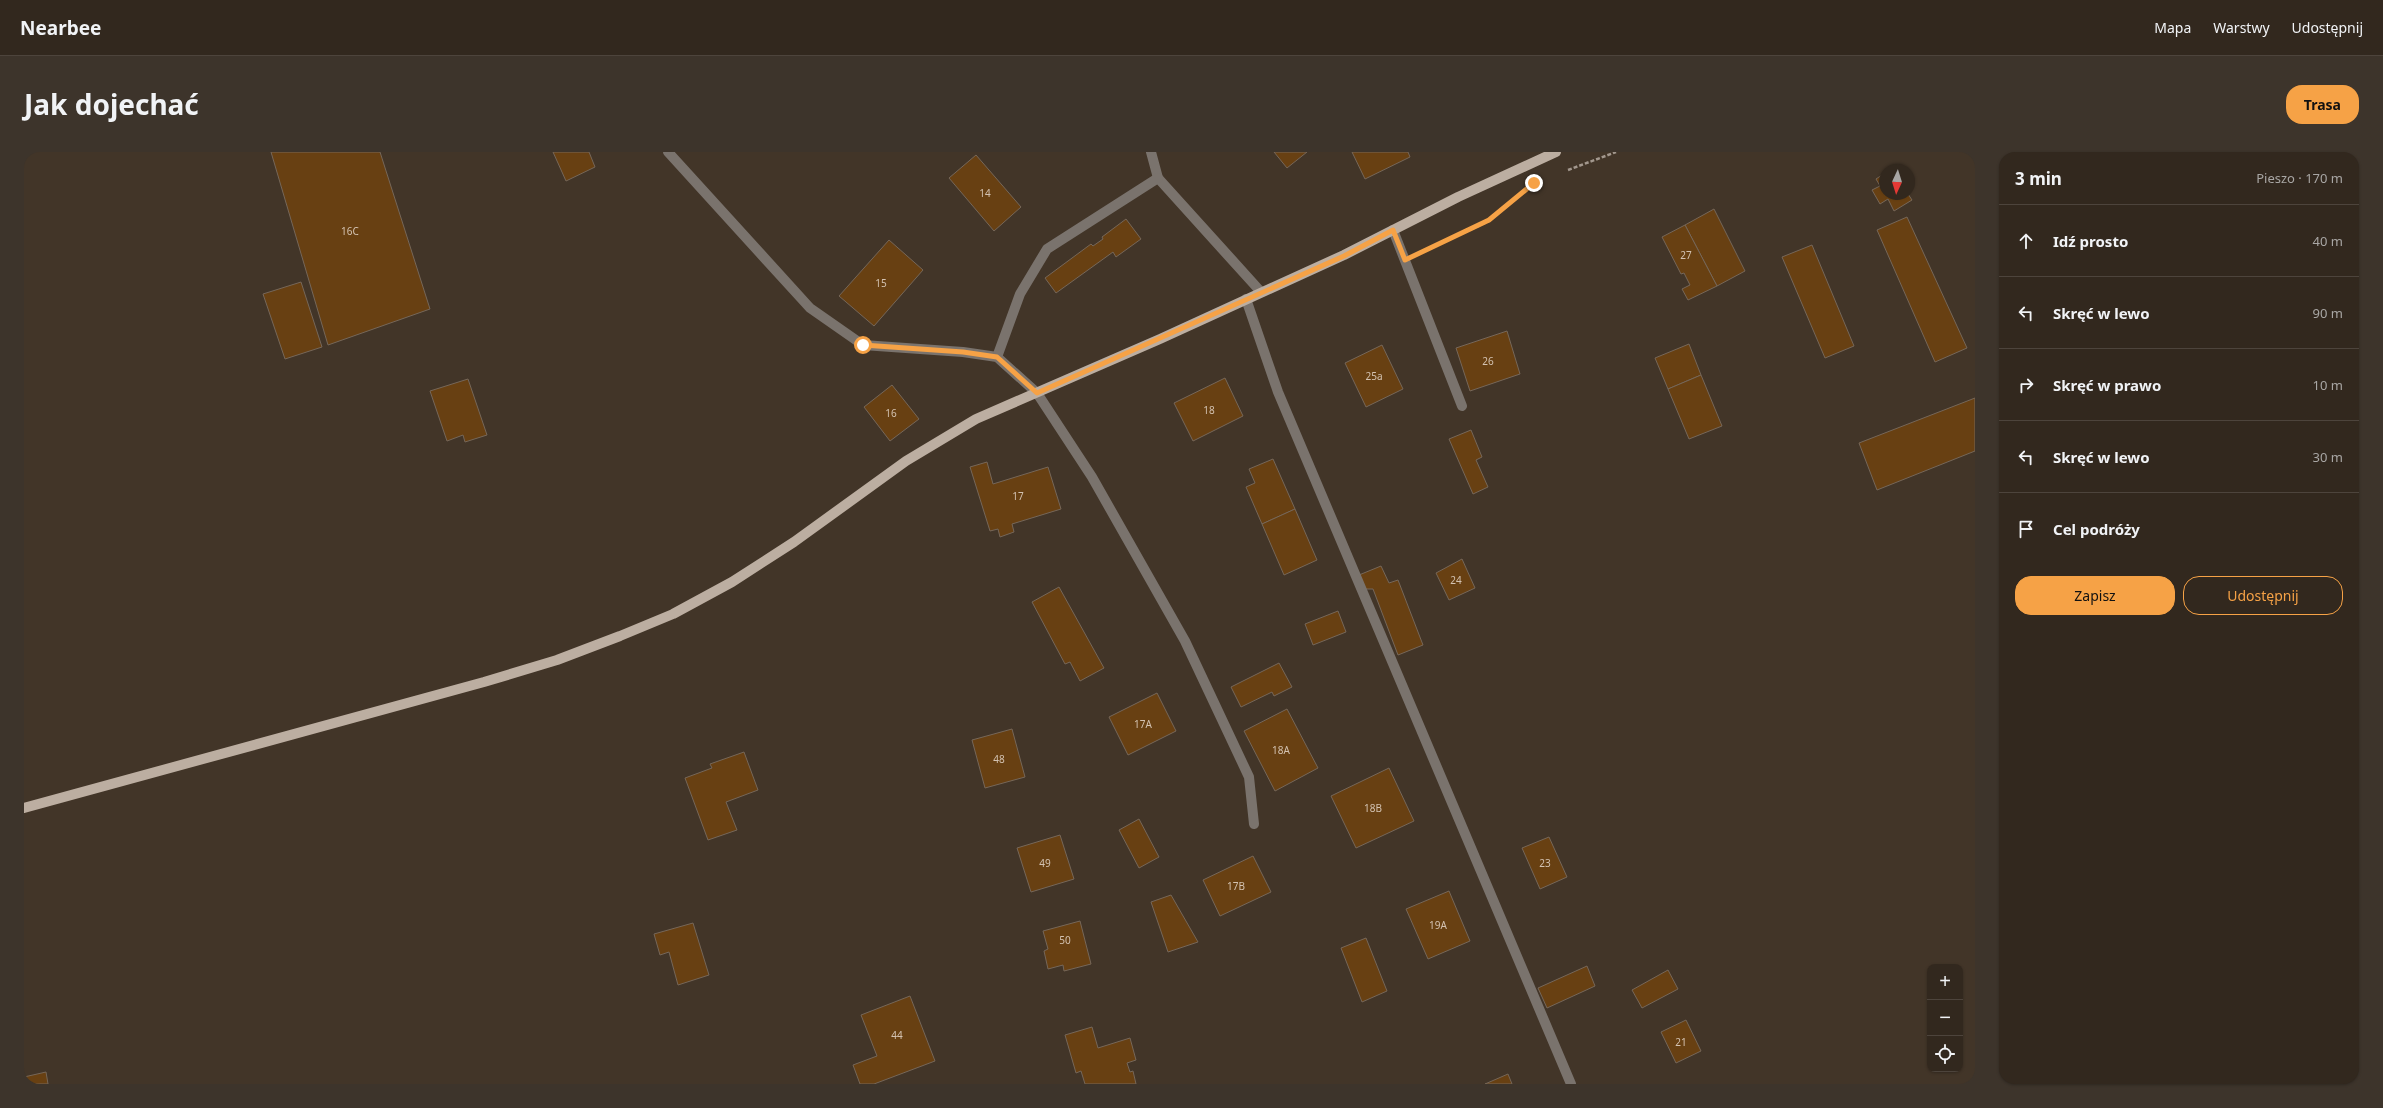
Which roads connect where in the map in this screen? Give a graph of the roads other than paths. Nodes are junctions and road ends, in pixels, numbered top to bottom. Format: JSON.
{"nodes":[{"id":1,"x":668,"y":152,"type":"edge"},
{"id":2,"x":1151,"y":152,"type":"edge"},
{"id":3,"x":1556,"y":152,"type":"edge"},
{"id":4,"x":1158,"y":178,"type":"junction"},
{"id":5,"x":1393,"y":230,"type":"junction"},
{"id":6,"x":1261,"y":292,"type":"junction"},
{"id":7,"x":1246,"y":299,"type":"junction"},
{"id":8,"x":997,"y":357,"type":"junction"},
{"id":9,"x":1037,"y":393,"type":"junction"},
{"id":10,"x":1462,"y":406,"type":"dead end"},
{"id":11,"x":24,"y":808,"type":"edge"},
{"id":12,"x":1254,"y":824,"type":"dead end"},
{"id":13,"x":1571,"y":1084,"type":"edge"}],
"edges":[{"from":1,"to":8,"type":"street"},
{"from":2,"to":4,"type":"street"},
{"from":3,"to":5,"type":"main road"},
{"from":4,"to":6,"type":"street"},
{"from":4,"to":8,"type":"street"},
{"from":5,"to":6,"type":"main road"},
{"from":5,"to":10,"type":"street"},
{"from":6,"to":7,"type":"main road"},
{"from":7,"to":9,"type":"main road"},
{"from":7,"to":13,"type":"street"},
{"from":8,"to":9,"type":"street"},
{"from":9,"to":11,"type":"main road"},
{"from":9,"to":12,"type":"street"}]}
